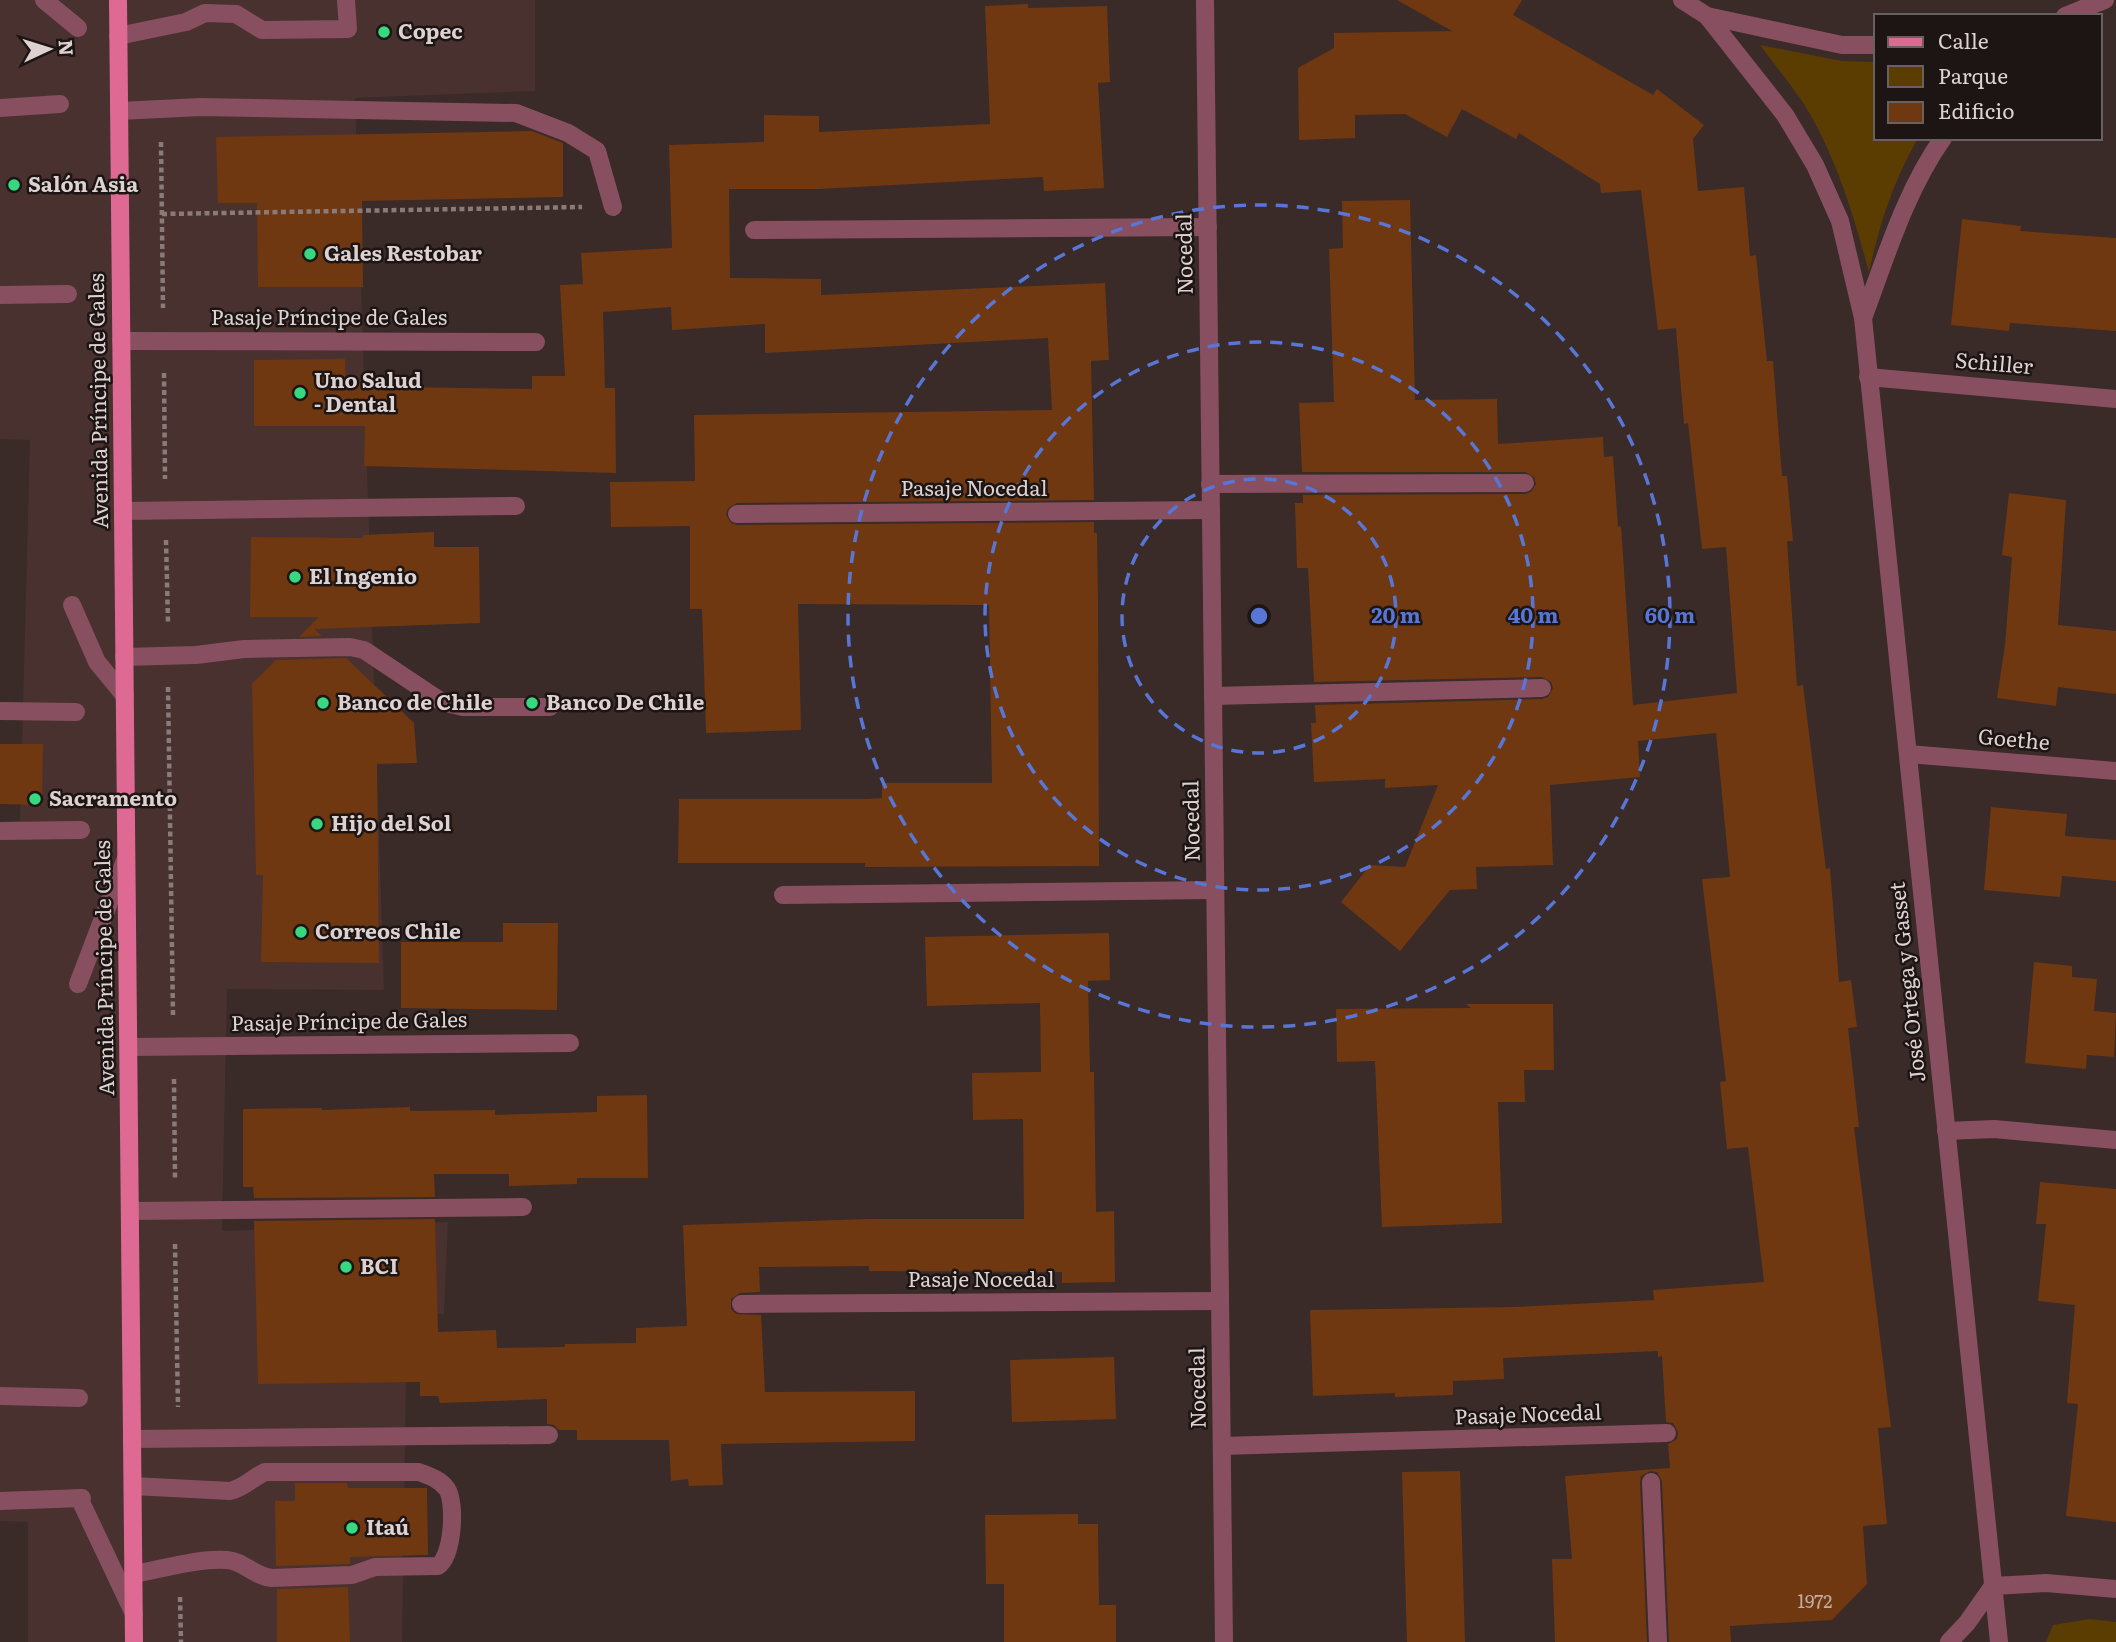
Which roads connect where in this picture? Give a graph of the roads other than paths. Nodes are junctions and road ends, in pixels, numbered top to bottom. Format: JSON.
{"nodes":[{"id":1,"x":44,"y":0,"type":"edge"},
{"id":2,"x":118,"y":0,"type":"edge"},
{"id":3,"x":346,"y":0,"type":"edge"},
{"id":4,"x":1205,"y":0,"type":"edge"},
{"id":5,"x":1682,"y":0,"type":"edge"},
{"id":6,"x":2105,"y":0,"type":"edge"},
{"id":7,"x":236,"y":7,"type":"edge"},
{"id":8,"x":2070,"y":14,"type":"edge"},
{"id":9,"x":1707,"y":16,"type":"junction"},
{"id":10,"x":78,"y":28,"type":"dead end"},
{"id":11,"x":118,"y":36,"type":"junction"},
{"id":12,"x":1874,"y":45,"type":"edge"},
{"id":13,"x":60,"y":104,"type":"dead end"},
{"id":14,"x":0,"y":108,"type":"edge"},
{"id":15,"x":119,"y":111,"type":"junction"},
{"id":16,"x":1942,"y":140,"type":"edge"},
{"id":17,"x":613,"y":207,"type":"road end"},
{"id":18,"x":1208,"y":227,"type":"junction"},
{"id":19,"x":754,"y":230,"type":"dead end"},
{"id":20,"x":68,"y":294,"type":"dead end"},
{"id":21,"x":0,"y":295,"type":"edge"},
{"id":22,"x":1863,"y":318,"type":"junction"},
{"id":23,"x":121,"y":341,"type":"junction"},
{"id":24,"x":536,"y":342,"type":"dead end"},
{"id":25,"x":1868,"y":377,"type":"junction"},
{"id":26,"x":2116,"y":399,"type":"edge"},
{"id":27,"x":1525,"y":483,"type":"dead end"},
{"id":28,"x":1210,"y":484,"type":"junction"},
{"id":29,"x":516,"y":506,"type":"dead end"},
{"id":30,"x":1210,"y":510,"type":"junction"},
{"id":31,"x":123,"y":511,"type":"junction"},
{"id":32,"x":737,"y":514,"type":"dead end"},
{"id":33,"x":72,"y":605,"type":"dead end"},
{"id":34,"x":124,"y":657,"type":"junction"},
{"id":35,"x":1542,"y":688,"type":"dead end"},
{"id":36,"x":125,"y":696,"type":"junction"},
{"id":37,"x":1213,"y":696,"type":"junction"},
{"id":38,"x":550,"y":707,"type":"dead end"},
{"id":39,"x":0,"y":711,"type":"edge"},
{"id":40,"x":76,"y":712,"type":"dead end"},
{"id":41,"x":1908,"y":754,"type":"junction"},
{"id":42,"x":2116,"y":771,"type":"edge"},
{"id":43,"x":81,"y":830,"type":"dead end"},
{"id":44,"x":0,"y":831,"type":"edge"},
{"id":45,"x":126,"y":858,"type":"junction"},
{"id":46,"x":1215,"y":890,"type":"junction"},
{"id":47,"x":783,"y":895,"type":"dead end"},
{"id":48,"x":78,"y":984,"type":"dead end"},
{"id":49,"x":570,"y":1042,"type":"dead end"},
{"id":50,"x":129,"y":1047,"type":"junction"},
{"id":51,"x":1946,"y":1131,"type":"junction"},
{"id":52,"x":2116,"y":1140,"type":"edge"},
{"id":53,"x":523,"y":1207,"type":"dead end"},
{"id":54,"x":130,"y":1211,"type":"junction"},
{"id":55,"x":1220,"y":1301,"type":"junction"},
{"id":56,"x":741,"y":1304,"type":"dead end"},
{"id":57,"x":0,"y":1396,"type":"edge"},
{"id":58,"x":79,"y":1398,"type":"dead end"},
{"id":59,"x":1667,"y":1433,"type":"dead end"},
{"id":60,"x":550,"y":1435,"type":"dead end"},
{"id":61,"x":132,"y":1439,"type":"junction"},
{"id":62,"x":1222,"y":1446,"type":"junction"},
{"id":63,"x":1651,"y":1482,"type":"dead end"},
{"id":64,"x":133,"y":1486,"type":"junction"},
{"id":65,"x":0,"y":1501,"type":"edge"},
{"id":66,"x":134,"y":1574,"type":"junction"},
{"id":67,"x":1993,"y":1586,"type":"junction"},
{"id":68,"x":2116,"y":1589,"type":"edge"},
{"id":69,"x":134,"y":1614,"type":"junction"},
{"id":70,"x":134,"y":1642,"type":"edge"},
{"id":71,"x":1224,"y":1642,"type":"edge"},
{"id":72,"x":1658,"y":1642,"type":"edge"},
{"id":73,"x":1949,"y":1642,"type":"edge"},
{"id":74,"x":1999,"y":1642,"type":"edge"}],
"edges":[{"from":1,"to":10,"type":"street"},
{"from":2,"to":11,"type":"main road","name":"Avenida Príncipe de Gales"},
{"from":3,"to":7,"type":"street"},
{"from":4,"to":18,"type":"street","name":"Nocedal"},
{"from":5,"to":9,"type":"street"},
{"from":6,"to":8,"type":"street"},
{"from":7,"to":11,"type":"street"},
{"from":9,"to":12,"type":"street"},
{"from":9,"to":22,"type":"street","name":"José Ortega y Gasset"},
{"from":11,"to":15,"type":"main road","name":"Avenida Príncipe de Gales"},
{"from":13,"to":14,"type":"street"},
{"from":15,"to":17,"type":"street"},
{"from":15,"to":23,"type":"main road","name":"Avenida Príncipe de Gales"},
{"from":16,"to":22,"type":"street","name":"José Ortega y Gasset"},
{"from":18,"to":19,"type":"street"},
{"from":18,"to":28,"type":"street","name":"Nocedal"},
{"from":20,"to":21,"type":"street"},
{"from":22,"to":25,"type":"street","name":"José Ortega y Gasset"},
{"from":23,"to":24,"type":"street","name":"Pasaje Príncipe de Gales"},
{"from":23,"to":31,"type":"main road","name":"Avenida Príncipe de Gales"},
{"from":25,"to":26,"type":"street","name":"Schiller"},
{"from":25,"to":41,"type":"street","name":"José Ortega y Gasset"},
{"from":27,"to":28,"type":"street"},
{"from":28,"to":30,"type":"street","name":"Nocedal"},
{"from":29,"to":31,"type":"street"},
{"from":30,"to":32,"type":"street","name":"Pasaje Nocedal"},
{"from":30,"to":37,"type":"street","name":"Nocedal"},
{"from":31,"to":34,"type":"main road","name":"Avenida Príncipe de Gales"},
{"from":33,"to":36,"type":"street"},
{"from":34,"to":36,"type":"main road","name":"Avenida Príncipe de Gales"},
{"from":34,"to":38,"type":"street"},
{"from":35,"to":37,"type":"street"},
{"from":36,"to":45,"type":"main road","name":"Avenida Príncipe de Gales"},
{"from":37,"to":46,"type":"street","name":"Nocedal"},
{"from":39,"to":40,"type":"street"},
{"from":41,"to":42,"type":"street","name":"Goethe"},
{"from":41,"to":51,"type":"street","name":"José Ortega y Gasset"},
{"from":43,"to":44,"type":"street"},
{"from":45,"to":48,"type":"street"},
{"from":45,"to":50,"type":"main road","name":"Avenida Príncipe de Gales"},
{"from":46,"to":47,"type":"street"},
{"from":46,"to":55,"type":"street","name":"Nocedal"},
{"from":49,"to":50,"type":"street","name":"Pasaje Príncipe de Gales"},
{"from":50,"to":54,"type":"main road","name":"Avenida Príncipe de Gales"},
{"from":51,"to":52,"type":"street"},
{"from":51,"to":67,"type":"street","name":"José Ortega y Gasset"},
{"from":53,"to":54,"type":"street"},
{"from":54,"to":61,"type":"main road","name":"Avenida Príncipe de Gales"},
{"from":55,"to":56,"type":"street","name":"Pasaje Nocedal"},
{"from":55,"to":62,"type":"street","name":"Nocedal"},
{"from":57,"to":58,"type":"street"},
{"from":59,"to":62,"type":"street","name":"Pasaje Nocedal"},
{"from":60,"to":61,"type":"street"},
{"from":61,"to":64,"type":"main road","name":"Avenida Príncipe de Gales"},
{"from":62,"to":71,"type":"street","name":"Nocedal"},
{"from":63,"to":72,"type":"street"},
{"from":64,"to":66,"type":"main road","name":"Avenida Príncipe de Gales"},
{"from":64,"to":66,"type":"street"},
{"from":65,"to":69,"type":"street"},
{"from":66,"to":69,"type":"main road","name":"Avenida Príncipe de Gales"},
{"from":67,"to":68,"type":"street"},
{"from":67,"to":73,"type":"street"},
{"from":67,"to":74,"type":"street","name":"José Ortega y Gasset"},
{"from":69,"to":70,"type":"main road","name":"Avenida Príncipe de Gales"}]}
